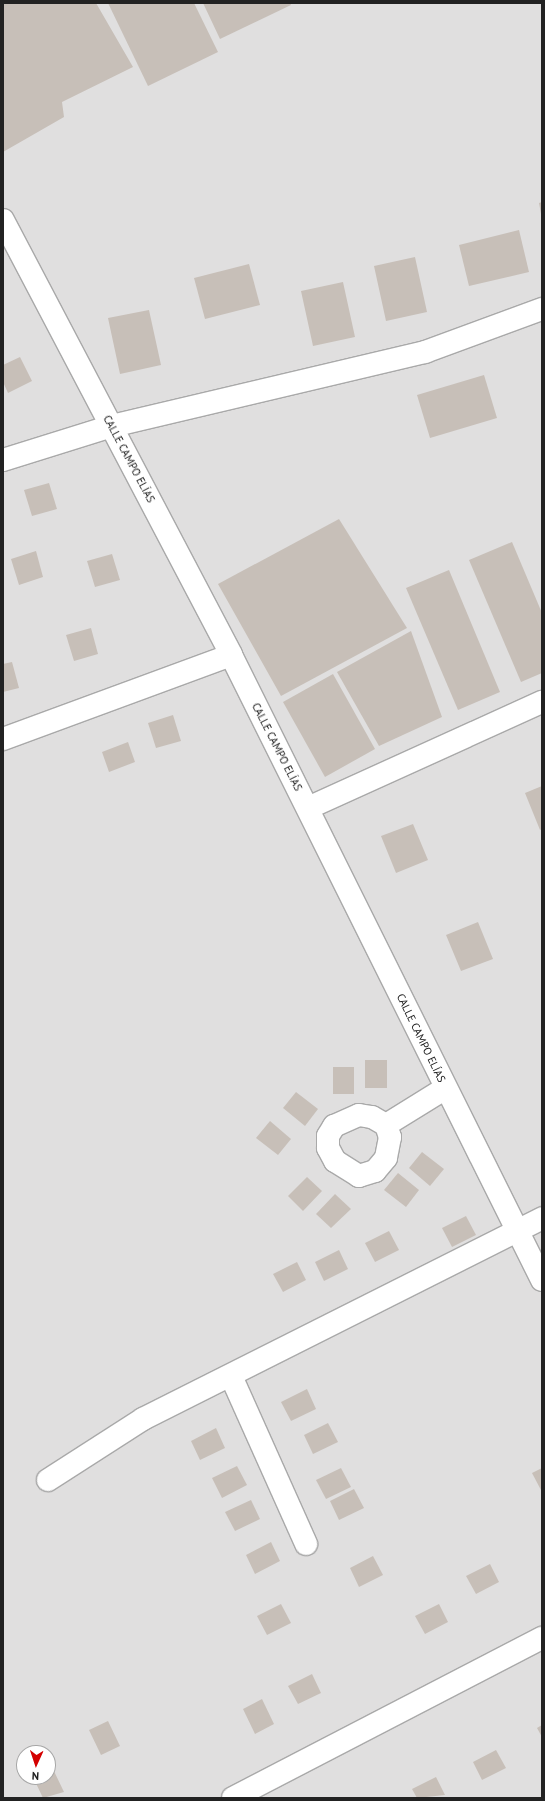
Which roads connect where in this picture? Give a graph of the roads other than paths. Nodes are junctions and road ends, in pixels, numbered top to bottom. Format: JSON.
{"nodes":[{"id":1,"x":3,"y":220,"type":"edge"},
{"id":2,"x":542,"y":309,"type":"edge"},
{"id":3,"x":112,"y":426,"type":"junction"},
{"id":4,"x":3,"y":460,"type":"edge"},
{"id":5,"x":231,"y":655,"type":"junction"},
{"id":6,"x":542,"y":702,"type":"edge"},
{"id":7,"x":3,"y":739,"type":"edge"},
{"id":8,"x":308,"y":808,"type":"junction"},
{"id":9,"x":446,"y":1088,"type":"junction"},
{"id":10,"x":386,"y":1124,"type":"dead end"},
{"id":11,"x":542,"y":1218,"type":"edge"},
{"id":12,"x":517,"y":1232,"type":"junction"},
{"id":13,"x":542,"y":1280,"type":"edge"},
{"id":14,"x":231,"y":1376,"type":"junction"},
{"id":15,"x":48,"y":1480,"type":"dead end"},
{"id":16,"x":306,"y":1544,"type":"dead end"},
{"id":17,"x":542,"y":1638,"type":"edge"},
{"id":18,"x":233,"y":1798,"type":"edge"}],
"edges":[{"from":1,"to":3,"type":"street","name":"CALLE CAMPO ELÍAS"},
{"from":2,"to":3,"type":"street"},
{"from":3,"to":4,"type":"street"},
{"from":3,"to":5,"type":"street","name":"CALLE CAMPO ELÍAS"},
{"from":5,"to":7,"type":"street"},
{"from":5,"to":8,"type":"street","name":"CALLE CAMPO ELÍAS"},
{"from":6,"to":8,"type":"street"},
{"from":8,"to":9,"type":"street","name":"CALLE CAMPO ELÍAS"},
{"from":9,"to":10,"type":"street"},
{"from":9,"to":12,"type":"street","name":"CALLE CAMPO ELÍAS"},
{"from":11,"to":12,"type":"street"},
{"from":12,"to":13,"type":"street","name":"CALLE CAMPO ELÍAS"},
{"from":12,"to":14,"type":"street"},
{"from":14,"to":15,"type":"street"},
{"from":14,"to":16,"type":"street"},
{"from":17,"to":18,"type":"street"}]}
